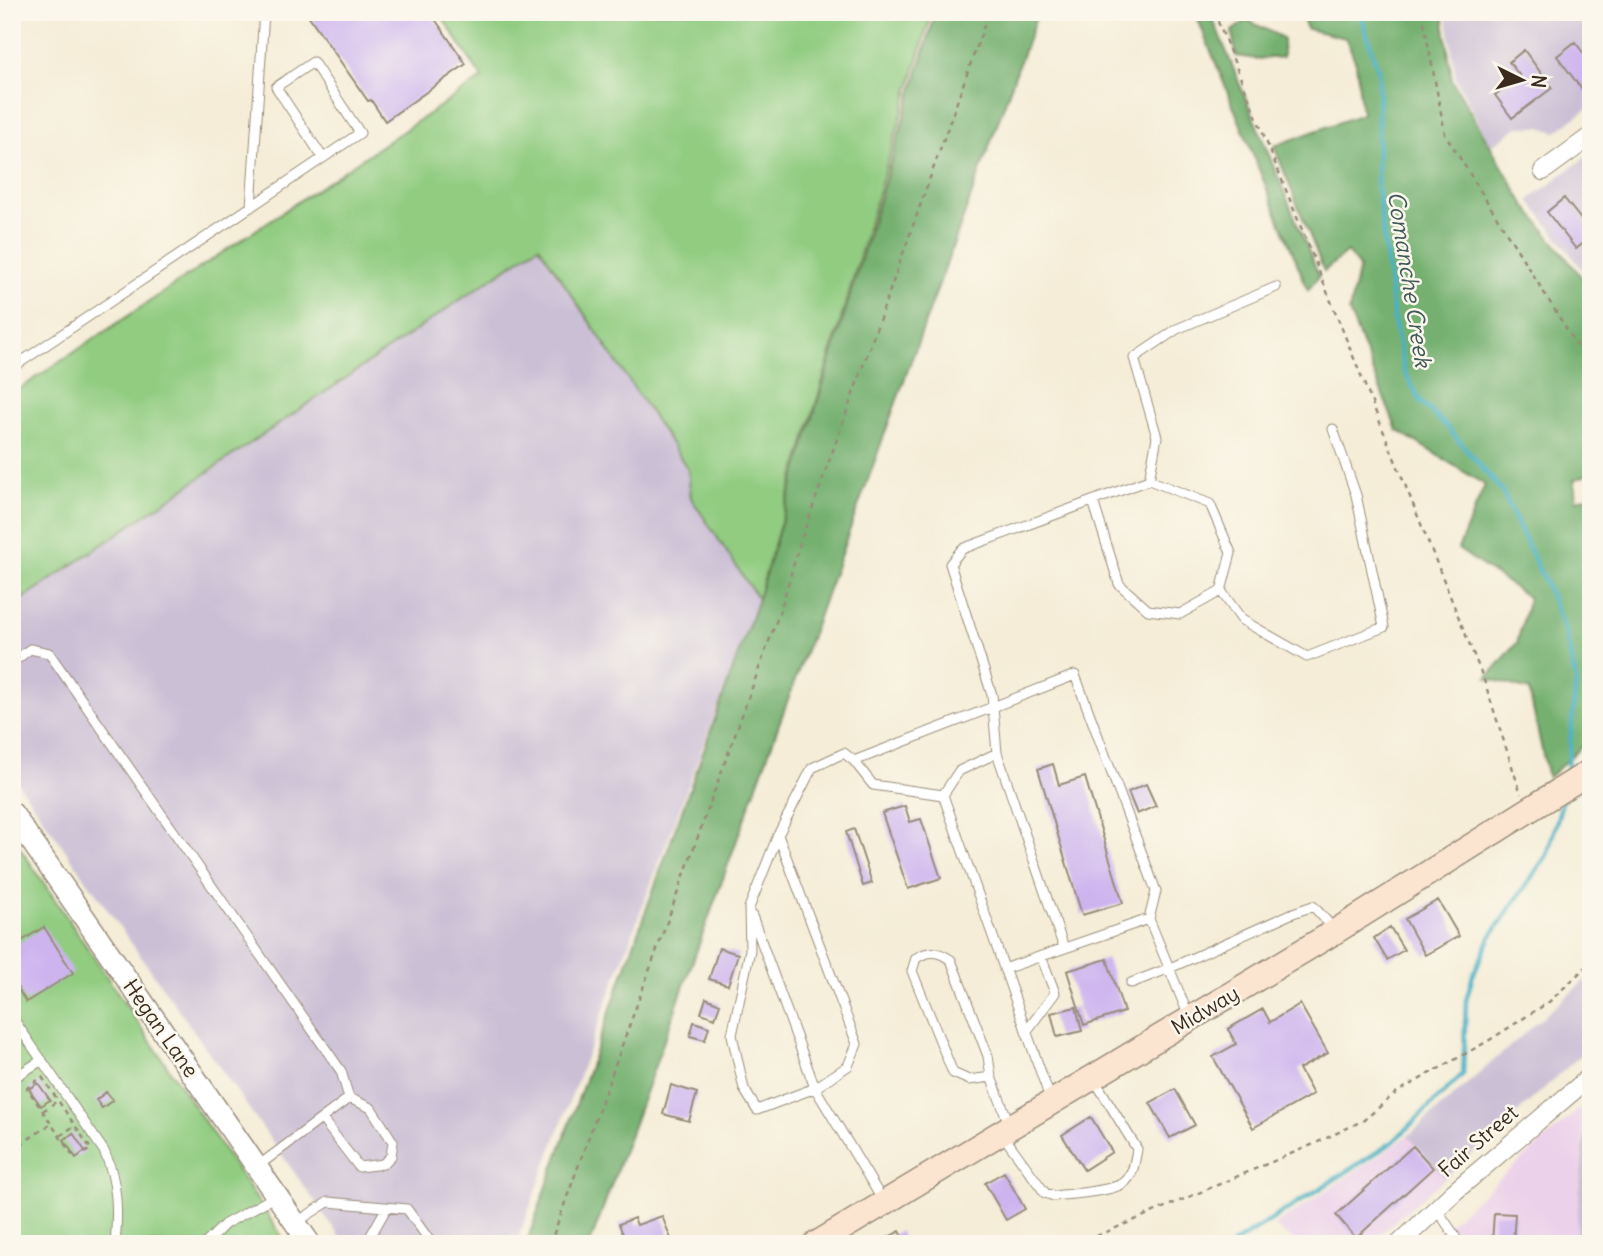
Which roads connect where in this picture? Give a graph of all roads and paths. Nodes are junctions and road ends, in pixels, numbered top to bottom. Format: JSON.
{"nodes":[{"id":1,"x":264,"y":12,"type":"edge"},
{"id":2,"x":989,"y":12,"type":"edge"},
{"id":3,"x":1214,"y":12,"type":"edge"},
{"id":4,"x":1422,"y":12,"type":"edge"},
{"id":5,"x":260,"y":85,"type":"junction"},
{"id":6,"x":276,"y":86,"type":"junction"},
{"id":7,"x":1591,"y":136,"type":"edge"},
{"id":8,"x":323,"y":158,"type":"junction"},
{"id":9,"x":1543,"y":171,"type":"dead end"},
{"id":10,"x":251,"y":207,"type":"junction"},
{"id":11,"x":1276,"y":287,"type":"dead end"},
{"id":12,"x":12,"y":368,"type":"edge"},
{"id":13,"x":1591,"y":368,"type":"edge"},
{"id":14,"x":1333,"y":429,"type":"dead end"},
{"id":15,"x":1149,"y":480,"type":"junction"},
{"id":16,"x":1093,"y":501,"type":"junction"},
{"id":17,"x":1221,"y":591,"type":"junction"},
{"id":18,"x":12,"y":663,"type":"edge"},
{"id":19,"x":993,"y":707,"type":"junction"},
{"id":20,"x":998,"y":752,"type":"junction"},
{"id":21,"x":854,"y":761,"type":"junction"},
{"id":22,"x":1591,"y":771,"type":"edge"},
{"id":23,"x":943,"y":795,"type":"junction"},
{"id":24,"x":1526,"y":810,"type":"junction"},
{"id":25,"x":12,"y":813,"type":"edge"},
{"id":26,"x":778,"y":835,"type":"junction"},
{"id":27,"x":749,"y":908,"type":"junction"},
{"id":28,"x":1149,"y":919,"type":"junction"},
{"id":29,"x":1336,"y":931,"type":"junction"},
{"id":30,"x":1064,"y":948,"type":"junction"},
{"id":31,"x":1041,"y":956,"type":"junction"},
{"id":32,"x":1591,"y":962,"type":"edge"},
{"id":33,"x":1170,"y":968,"type":"junction"},
{"id":34,"x":1004,"y":969,"type":"junction"},
{"id":35,"x":1131,"y":983,"type":"dead end"},
{"id":36,"x":12,"y":1017,"type":"edge"},
{"id":37,"x":1190,"y":1020,"type":"junction"},
{"id":38,"x":1026,"y":1032,"type":"junction"},
{"id":39,"x":42,"y":1060,"type":"junction"},
{"id":40,"x":1591,"y":1076,"type":"edge"},
{"id":41,"x":991,"y":1077,"type":"junction"},
{"id":42,"x":1094,"y":1077,"type":"junction"},
{"id":43,"x":12,"y":1079,"type":"edge"},
{"id":44,"x":815,"y":1088,"type":"junction"},
{"id":45,"x":349,"y":1098,"type":"junction"},
{"id":46,"x":58,"y":1100,"type":"junction"},
{"id":47,"x":1052,"y":1102,"type":"junction"},
{"id":48,"x":43,"y":1111,"type":"junction"},
{"id":49,"x":322,"y":1119,"type":"junction"},
{"id":50,"x":51,"y":1124,"type":"junction"},
{"id":51,"x":75,"y":1126,"type":"junction"},
{"id":52,"x":1006,"y":1130,"type":"junction"},
{"id":53,"x":60,"y":1136,"type":"junction"},
{"id":54,"x":12,"y":1150,"type":"edge"},
{"id":55,"x":256,"y":1167,"type":"junction"},
{"id":56,"x":276,"y":1196,"type":"junction"},
{"id":57,"x":884,"y":1203,"type":"junction"},
{"id":58,"x":387,"y":1207,"type":"junction"},
{"id":59,"x":1436,"y":1209,"type":"junction"},
{"id":60,"x":295,"y":1223,"type":"junction"},
{"id":61,"x":115,"y":1244,"type":"edge"},
{"id":62,"x":205,"y":1244,"type":"edge"},
{"id":63,"x":310,"y":1244,"type":"edge"},
{"id":64,"x":366,"y":1244,"type":"edge"},
{"id":65,"x":432,"y":1244,"type":"edge"},
{"id":66,"x":550,"y":1244,"type":"edge"},
{"id":67,"x":816,"y":1244,"type":"edge"},
{"id":68,"x":1078,"y":1244,"type":"edge"},
{"id":69,"x":1399,"y":1244,"type":"edge"},
{"id":70,"x":1455,"y":1244,"type":"edge"}],
"edges":[{"from":1,"to":5,"type":"lane"},
{"from":2,"to":66,"type":"path"},
{"from":3,"to":24,"type":"path"},
{"from":4,"to":13,"type":"path"},
{"from":5,"to":6,"type":"lane"},
{"from":5,"to":10,"type":"lane"},
{"from":6,"to":8,"type":"lane"},
{"from":6,"to":8,"type":"lane"},
{"from":7,"to":9,"type":"street"},
{"from":8,"to":10,"type":"lane"},
{"from":10,"to":12,"type":"lane"},
{"from":11,"to":15,"type":"lane"},
{"from":14,"to":17,"type":"lane"},
{"from":15,"to":16,"type":"lane"},
{"from":15,"to":17,"type":"lane"},
{"from":16,"to":17,"type":"lane"},
{"from":16,"to":19,"type":"lane"},
{"from":18,"to":45,"type":"lane"},
{"from":19,"to":20,"type":"lane"},
{"from":19,"to":21,"type":"lane"},
{"from":19,"to":28,"type":"lane"},
{"from":20,"to":23,"type":"lane"},
{"from":20,"to":30,"type":"lane"},
{"from":21,"to":23,"type":"lane"},
{"from":21,"to":26,"type":"lane"},
{"from":22,"to":24,"type":"main road","name":"Midway"},
{"from":23,"to":34,"type":"lane"},
{"from":24,"to":29,"type":"main road","name":"Midway"},
{"from":25,"to":55,"type":"street","name":"Hegan Lane"},
{"from":26,"to":27,"type":"lane"},
{"from":26,"to":44,"type":"lane"},
{"from":27,"to":44,"type":"lane"},
{"from":27,"to":44,"type":"lane"},
{"from":28,"to":30,"type":"lane"},
{"from":28,"to":33,"type":"lane"},
{"from":29,"to":33,"type":"lane"},
{"from":29,"to":37,"type":"main road","name":"Midway"},
{"from":30,"to":31,"type":"lane"},
{"from":31,"to":34,"type":"lane"},
{"from":31,"to":38,"type":"lane"},
{"from":32,"to":68,"type":"path"},
{"from":33,"to":35,"type":"lane"},
{"from":33,"to":37,"type":"lane"},
{"from":34,"to":38,"type":"lane"},
{"from":36,"to":39,"type":"lane"},
{"from":37,"to":42,"type":"main road","name":"Midway"},
{"from":38,"to":47,"type":"lane"},
{"from":39,"to":43,"type":"lane"},
{"from":39,"to":61,"type":"lane"},
{"from":40,"to":59,"type":"street","name":"Fair Street"},
{"from":41,"to":41,"type":"lane"},
{"from":41,"to":52,"type":"lane"},
{"from":42,"to":47,"type":"main road","name":"Midway"},
{"from":42,"to":52,"type":"lane"},
{"from":44,"to":57,"type":"lane"},
{"from":45,"to":49,"type":"lane"},
{"from":45,"to":49,"type":"lane"},
{"from":46,"to":48,"type":"path"},
{"from":46,"to":48,"type":"path"},
{"from":46,"to":51,"type":"path"},
{"from":47,"to":52,"type":"main road","name":"Midway"},
{"from":48,"to":50,"type":"path"},
{"from":49,"to":55,"type":"lane"},
{"from":50,"to":53,"type":"path"},
{"from":50,"to":54,"type":"path"},
{"from":51,"to":53,"type":"path"},
{"from":51,"to":53,"type":"path"},
{"from":52,"to":57,"type":"main road","name":"Midway"},
{"from":55,"to":56,"type":"street","name":"Hegan Lane"},
{"from":56,"to":60,"type":"street","name":"Hegan Lane"},
{"from":56,"to":62,"type":"lane"},
{"from":57,"to":67,"type":"main road","name":"Midway"},
{"from":58,"to":60,"type":"lane"},
{"from":58,"to":64,"type":"lane"},
{"from":58,"to":65,"type":"lane"},
{"from":59,"to":69,"type":"street","name":"Fair Street"},
{"from":59,"to":70,"type":"lane"},
{"from":60,"to":63,"type":"street","name":"Hegan Lane"}]}
